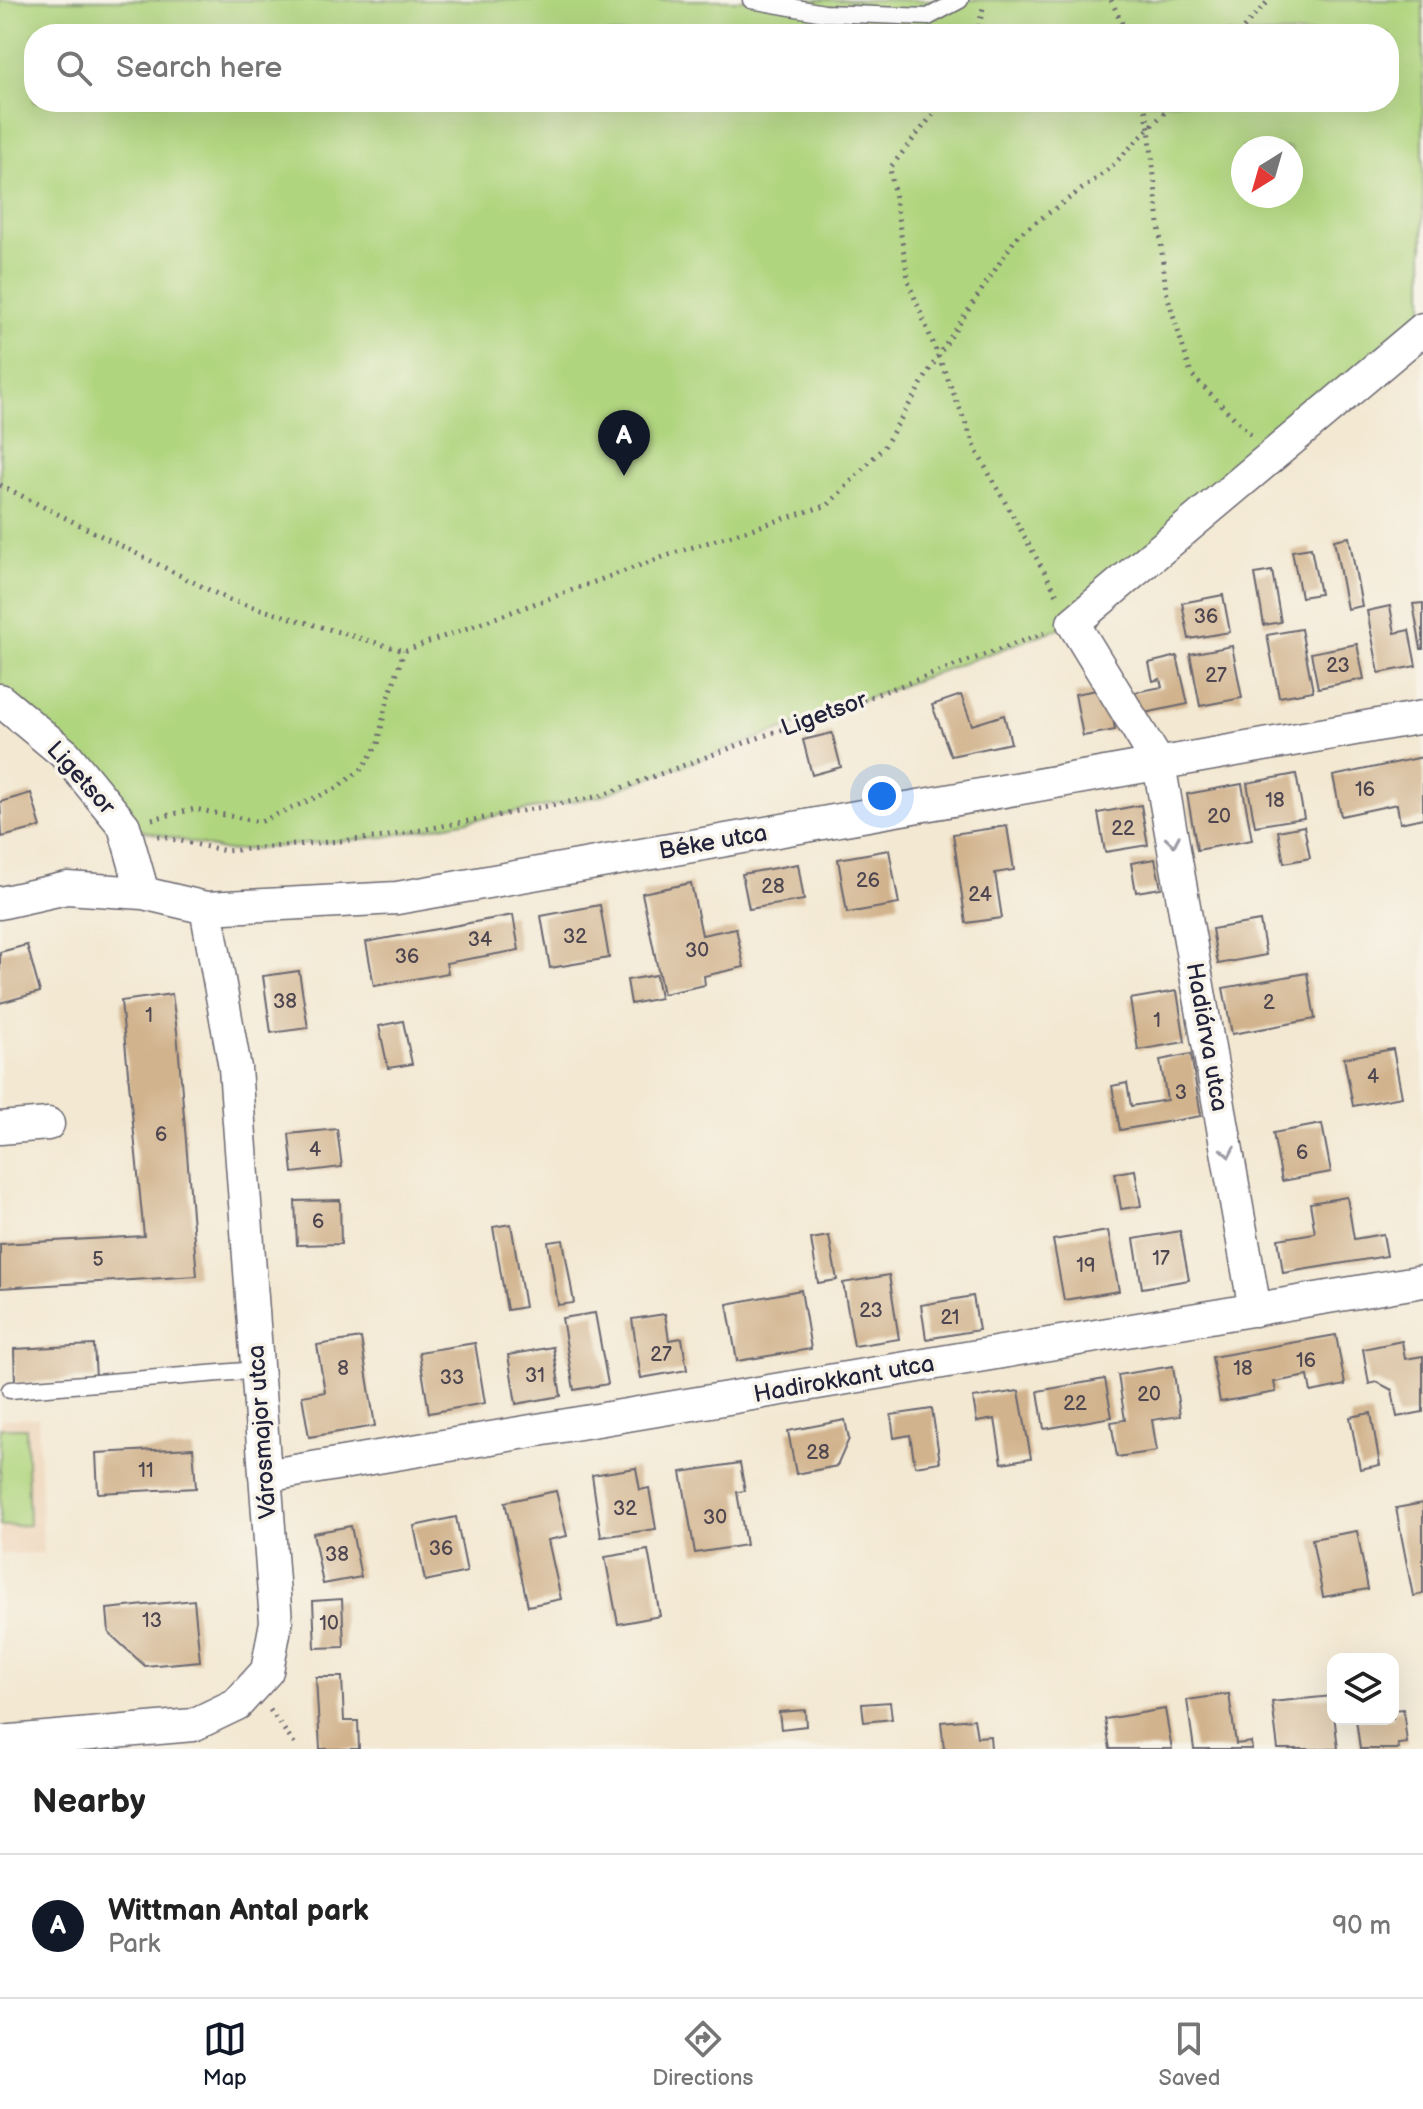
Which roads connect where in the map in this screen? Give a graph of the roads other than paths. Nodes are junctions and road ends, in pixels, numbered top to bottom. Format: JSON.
{"nodes":[{"id":1,"x":751,"y":0,"type":"edge"},
{"id":2,"x":960,"y":0,"type":"edge"},
{"id":3,"x":1423,"y":329,"type":"edge"},
{"id":4,"x":0,"y":700,"type":"edge"},
{"id":5,"x":1423,"y":717,"type":"edge"},
{"id":6,"x":1159,"y":764,"type":"junction"},
{"id":7,"x":143,"y":893,"type":"junction"},
{"id":8,"x":0,"y":903,"type":"edge"},
{"id":9,"x":206,"y":908,"type":"junction"},
{"id":10,"x":48,"y":1124,"type":"dead end"},
{"id":11,"x":0,"y":1128,"type":"edge"},
{"id":12,"x":1423,"y":1281,"type":"edge"},
{"id":13,"x":1255,"y":1310,"type":"junction"},
{"id":14,"x":257,"y":1370,"type":"junction"},
{"id":15,"x":10,"y":1390,"type":"dead end"},
{"id":16,"x":265,"y":1476,"type":"junction"},
{"id":17,"x":0,"y":1742,"type":"edge"}],
"edges":[{"from":1,"to":2,"type":"lane"},
{"from":3,"to":6,"type":"street"},
{"from":4,"to":7,"type":"street","name":"Ligetsor"},
{"from":5,"to":6,"type":"street","name":"Béke utca"},
{"from":6,"to":9,"type":"street","name":"Béke utca"},
{"from":6,"to":13,"type":"street","name":"Hadiárva utca","one_way":true},
{"from":7,"to":8,"type":"street","name":"Béke utca"},
{"from":7,"to":9,"type":"street","name":"Béke utca"},
{"from":9,"to":14,"type":"street","name":"Városmajor utca"},
{"from":10,"to":11,"type":"street"},
{"from":12,"to":13,"type":"street","name":"Hadirokkant utca"},
{"from":13,"to":16,"type":"street","name":"Hadirokkant utca"},
{"from":14,"to":15,"type":"lane"},
{"from":14,"to":16,"type":"street","name":"Városmajor utca"},
{"from":16,"to":17,"type":"street","name":"Városmajor utca"}]}
